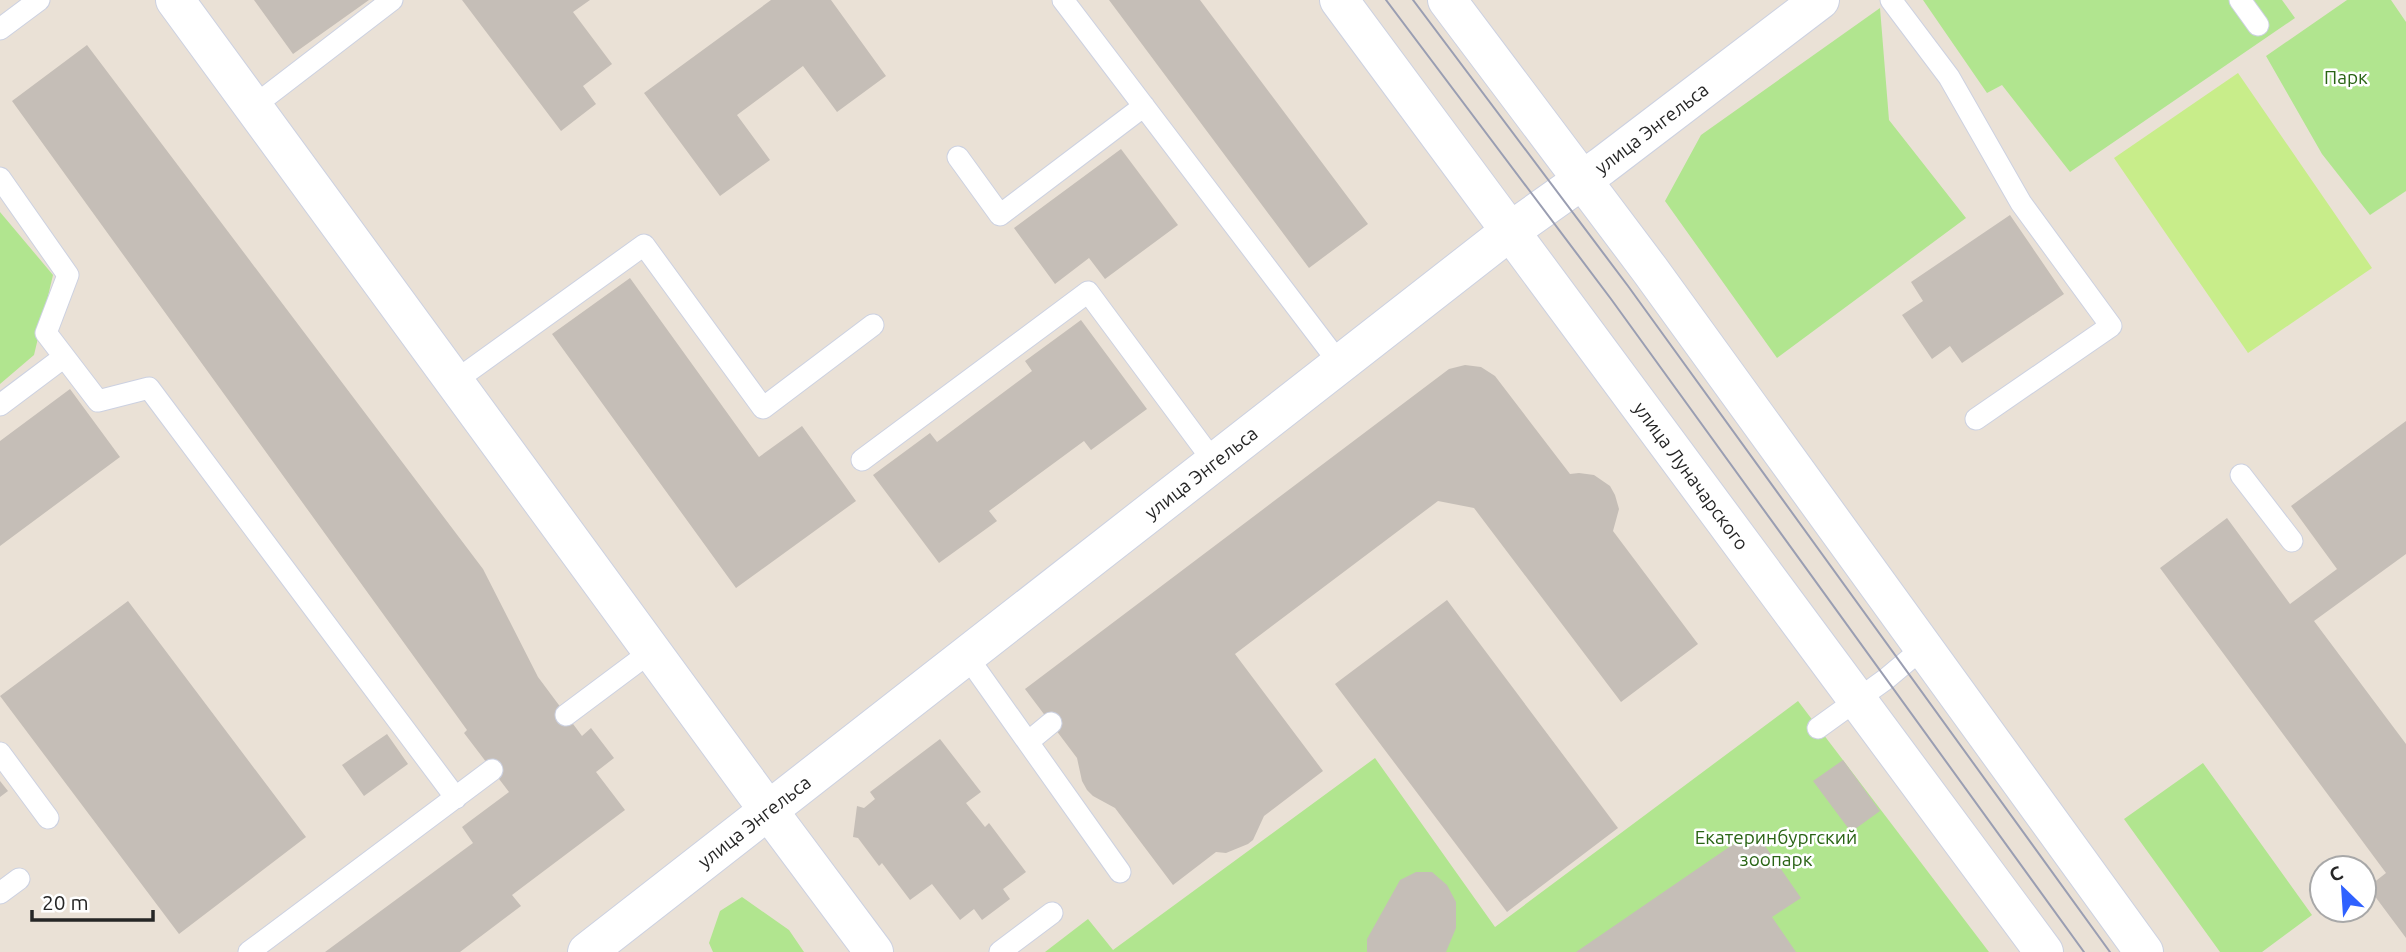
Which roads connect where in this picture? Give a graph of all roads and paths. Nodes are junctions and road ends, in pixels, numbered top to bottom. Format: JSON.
{"nodes":[{"id":1,"x":39,"y":0,"type":"edge"},
{"id":2,"x":175,"y":0,"type":"edge"},
{"id":3,"x":392,"y":0,"type":"edge"},
{"id":4,"x":1063,"y":0,"type":"edge"},
{"id":5,"x":1339,"y":0,"type":"edge"},
{"id":6,"x":1447,"y":0,"type":"edge"},
{"id":7,"x":1820,"y":0,"type":"edge"},
{"id":8,"x":1891,"y":0,"type":"edge"},
{"id":9,"x":2240,"y":0,"type":"edge"},
{"id":10,"x":2258,"y":25,"type":"dead end"},
{"id":11,"x":0,"y":29,"type":"edge"},
{"id":12,"x":254,"y":106,"type":"junction"},
{"id":13,"x":1144,"y":106,"type":"junction"},
{"id":14,"x":958,"y":157,"type":"dead end"},
{"id":15,"x":0,"y":178,"type":"edge"},
{"id":16,"x":1582,"y":180,"type":"junction"},
{"id":17,"x":1509,"y":232,"type":"junction"},
{"id":18,"x":873,"y":325,"type":"dead end"},
{"id":19,"x":64,"y":357,"type":"junction"},
{"id":20,"x":1340,"y":363,"type":"junction"},
{"id":21,"x":455,"y":381,"type":"junction"},
{"id":22,"x":0,"y":405,"type":"edge"},
{"id":23,"x":1976,"y":419,"type":"dead end"},
{"id":24,"x":862,"y":460,"type":"dead end"},
{"id":25,"x":1214,"y":462,"type":"junction"},
{"id":26,"x":2241,"y":475,"type":"dead end"},
{"id":27,"x":2292,"y":541,"type":"dead end"},
{"id":28,"x":1924,"y":647,"type":"junction"},
{"id":29,"x":653,"y":650,"type":"junction"},
{"id":30,"x":966,"y":655,"type":"junction"},
{"id":31,"x":1857,"y":700,"type":"junction"},
{"id":32,"x":566,"y":715,"type":"dead end"},
{"id":33,"x":1051,"y":723,"type":"dead end"},
{"id":34,"x":1818,"y":728,"type":"dead end"},
{"id":35,"x":1028,"y":743,"type":"junction"},
{"id":36,"x":4,"y":767,"type":"edge"},
{"id":37,"x":492,"y":770,"type":"dead end"},
{"id":38,"x":456,"y":798,"type":"junction"},
{"id":39,"x":768,"y":810,"type":"junction"},
{"id":40,"x":48,"y":818,"type":"dead end"},
{"id":41,"x":1120,"y":872,"type":"dead end"},
{"id":42,"x":19,"y":879,"type":"dead end"},
{"id":43,"x":0,"y":892,"type":"edge"},
{"id":44,"x":1052,"y":913,"type":"dead end"},
{"id":45,"x":248,"y":952,"type":"edge"},
{"id":46,"x":587,"y":952,"type":"edge"},
{"id":47,"x":874,"y":952,"type":"edge"},
{"id":48,"x":1000,"y":952,"type":"edge"},
{"id":49,"x":2044,"y":952,"type":"edge"},
{"id":50,"x":2144,"y":952,"type":"edge"}],
"edges":[{"from":1,"to":11,"type":"lane"},
{"from":2,"to":12,"type":"street"},
{"from":3,"to":12,"type":"lane"},
{"from":4,"to":13,"type":"lane"},
{"from":5,"to":17,"type":"street","name":"улица Луначарского"},
{"from":6,"to":16,"type":"street"},
{"from":7,"to":16,"type":"street","name":"улица Энгельса"},
{"from":8,"to":23,"type":"lane"},
{"from":9,"to":10,"type":"lane"},
{"from":12,"to":21,"type":"street"},
{"from":13,"to":14,"type":"lane"},
{"from":13,"to":20,"type":"lane"},
{"from":15,"to":19,"type":"lane"},
{"from":16,"to":17,"type":"street","name":"улица Энгельса"},
{"from":16,"to":28,"type":"street"},
{"from":17,"to":20,"type":"street","name":"улица Энгельса"},
{"from":17,"to":31,"type":"street","name":"улица Луначарского"},
{"from":18,"to":21,"type":"lane"},
{"from":19,"to":22,"type":"lane"},
{"from":19,"to":38,"type":"lane"},
{"from":20,"to":25,"type":"street","name":"улица Энгельса"},
{"from":21,"to":29,"type":"street"},
{"from":24,"to":25,"type":"lane"},
{"from":25,"to":30,"type":"street","name":"улица Энгельса"},
{"from":26,"to":27,"type":"lane"},
{"from":28,"to":31,"type":"lane"},
{"from":28,"to":50,"type":"street"},
{"from":29,"to":32,"type":"lane"},
{"from":29,"to":39,"type":"street"},
{"from":30,"to":35,"type":"lane"},
{"from":30,"to":39,"type":"street","name":"улица Энгельса"},
{"from":31,"to":34,"type":"lane"},
{"from":31,"to":49,"type":"street","name":"улица Луначарского"},
{"from":33,"to":35,"type":"lane"},
{"from":35,"to":41,"type":"lane"},
{"from":36,"to":40,"type":"lane"},
{"from":37,"to":38,"type":"lane"},
{"from":38,"to":45,"type":"lane"},
{"from":39,"to":46,"type":"street","name":"улица Энгельса"},
{"from":39,"to":47,"type":"street"},
{"from":42,"to":43,"type":"lane"},
{"from":44,"to":48,"type":"lane"}]}
